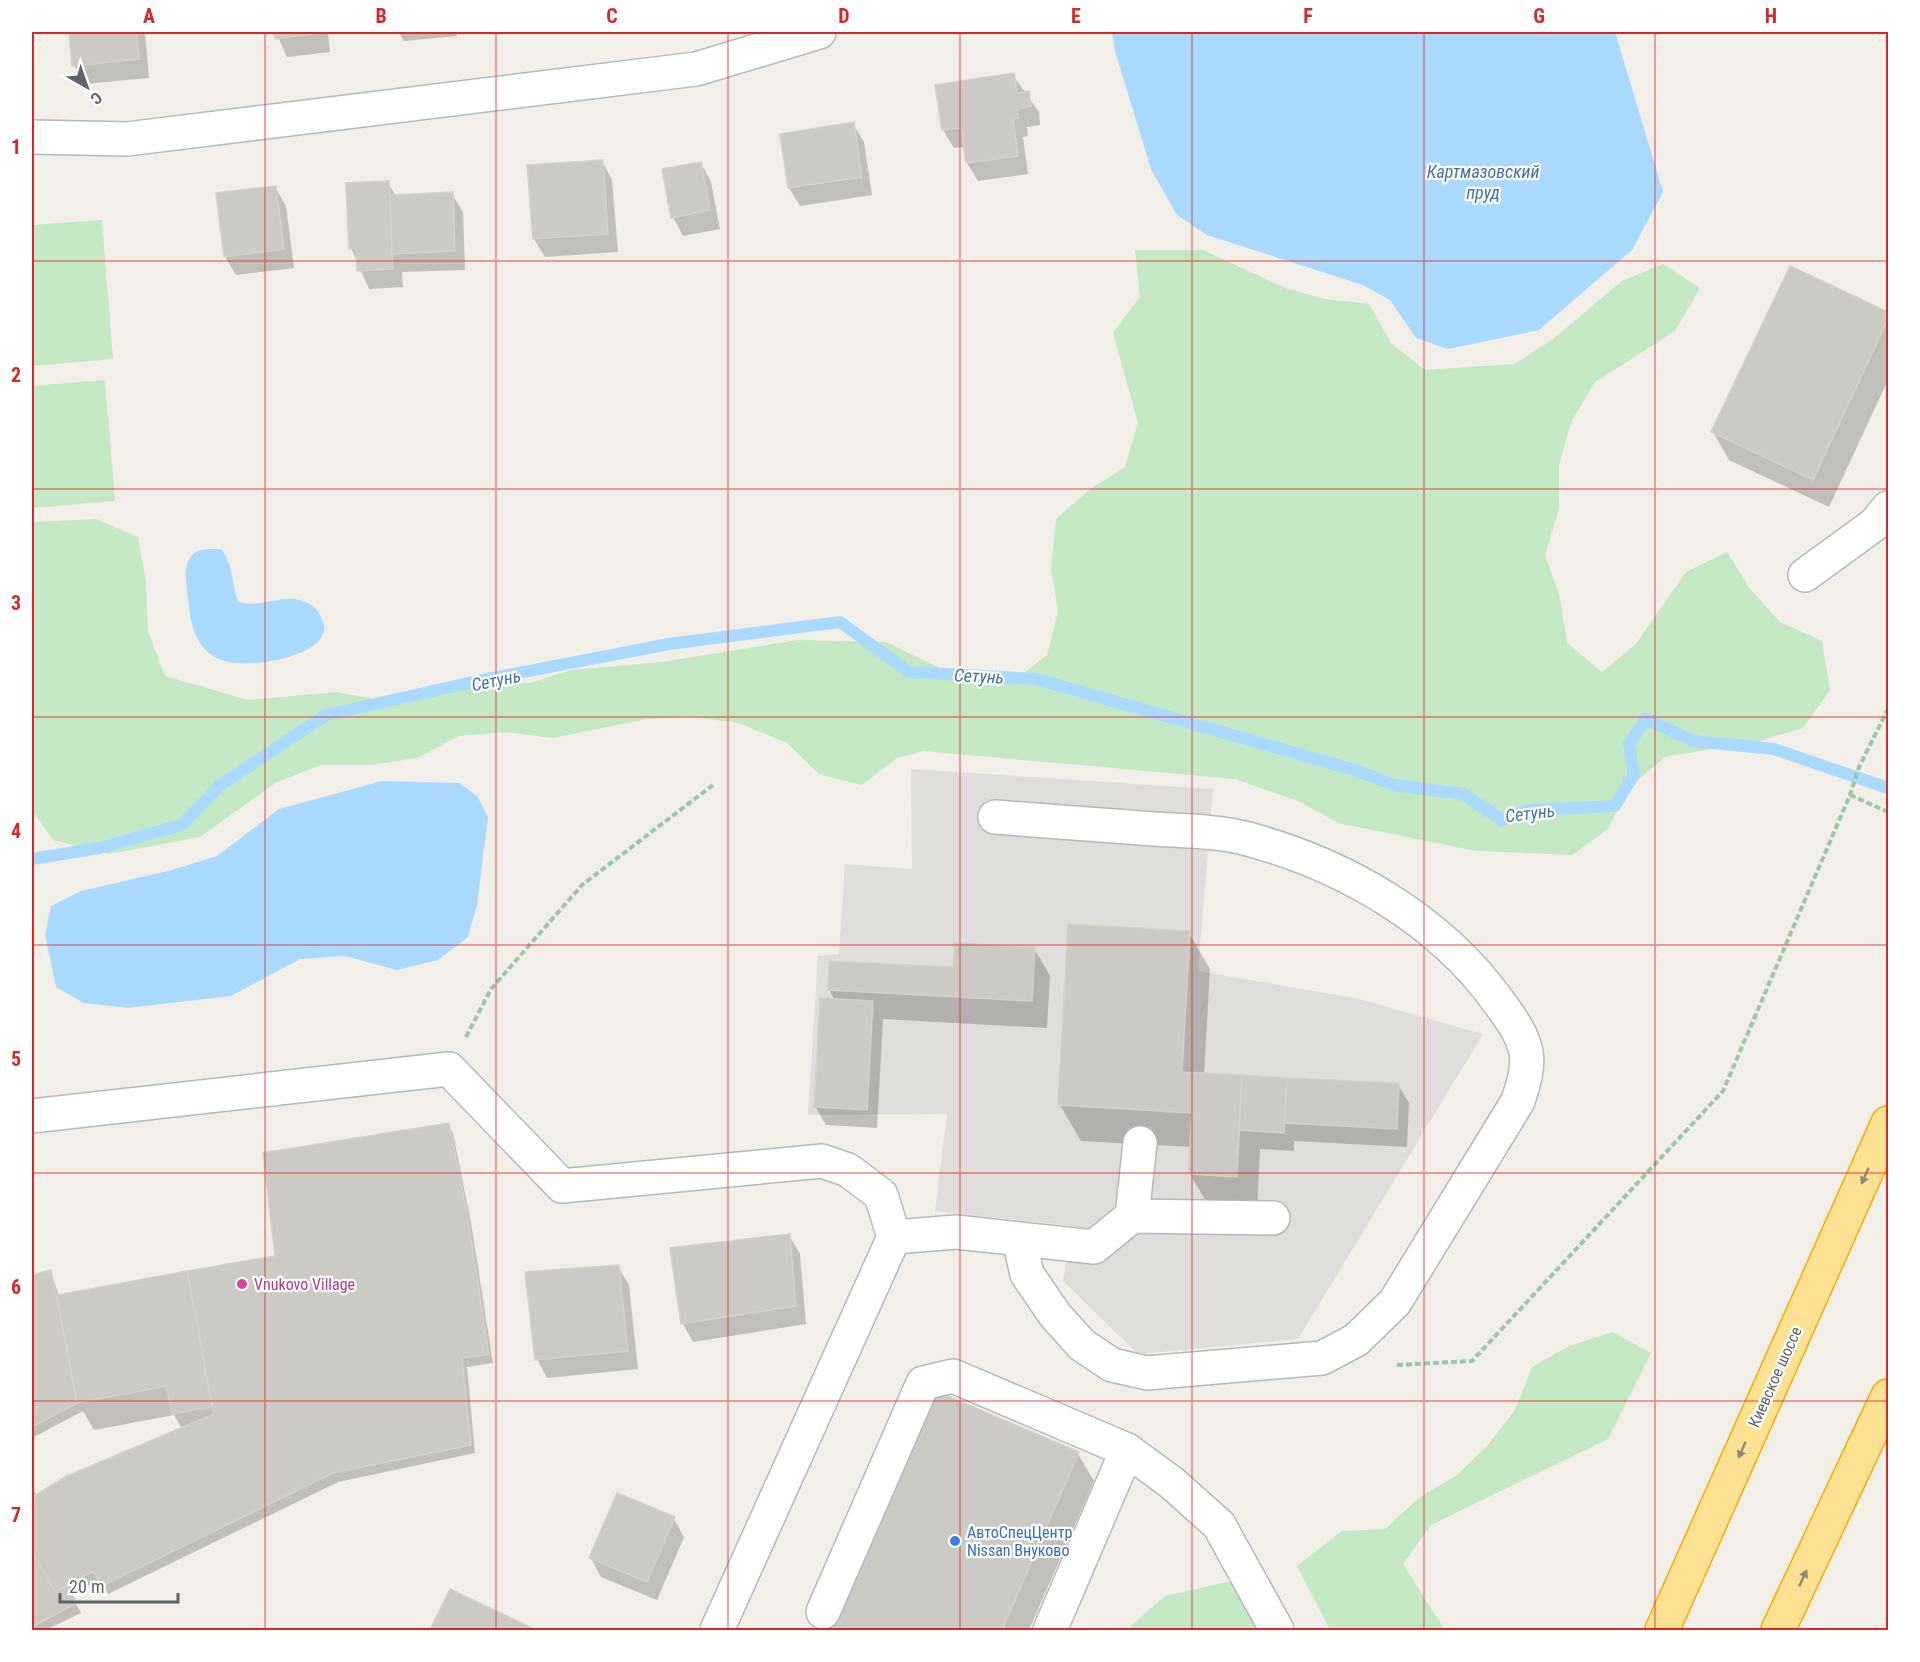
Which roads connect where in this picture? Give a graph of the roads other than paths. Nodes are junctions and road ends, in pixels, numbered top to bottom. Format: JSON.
{"nodes":[{"id":1,"x":819,"y":32,"type":"edge"},
{"id":2,"x":32,"y":137,"type":"edge"},
{"id":3,"x":1888,"y":508,"type":"edge"},
{"id":4,"x":1805,"y":575,"type":"dead end"},
{"id":5,"x":996,"y":817,"type":"dead end"},
{"id":6,"x":32,"y":1116,"type":"edge"},
{"id":7,"x":1888,"y":1123,"type":"edge"},
{"id":8,"x":1140,"y":1143,"type":"dead end"},
{"id":9,"x":1132,"y":1216,"type":"junction"},
{"id":10,"x":1273,"y":1218,"type":"dead end"},
{"id":11,"x":894,"y":1237,"type":"junction"},
{"id":12,"x":1019,"y":1239,"type":"junction"},
{"id":13,"x":1888,"y":1396,"type":"edge"},
{"id":14,"x":1127,"y":1450,"type":"junction"},
{"id":15,"x":823,"y":1612,"type":"dead end"},
{"id":16,"x":717,"y":1630,"type":"edge"},
{"id":17,"x":1050,"y":1630,"type":"edge"},
{"id":18,"x":1277,"y":1630,"type":"edge"},
{"id":19,"x":1662,"y":1630,"type":"edge"},
{"id":20,"x":1778,"y":1630,"type":"edge"}],
"edges":[{"from":1,"to":2,"type":"street"},
{"from":3,"to":4,"type":"street"},
{"from":5,"to":12,"type":"street"},
{"from":6,"to":11,"type":"street"},
{"from":7,"to":19,"type":"highway","name":"Киевское шоссе","one_way":true},
{"from":8,"to":9,"type":"street"},
{"from":9,"to":10,"type":"street"},
{"from":9,"to":12,"type":"street"},
{"from":11,"to":12,"type":"street"},
{"from":11,"to":16,"type":"street"},
{"from":20,"to":13,"type":"highway","one_way":true},
{"from":14,"to":15,"type":"street"},
{"from":14,"to":17,"type":"street"},
{"from":14,"to":18,"type":"street"}]}
